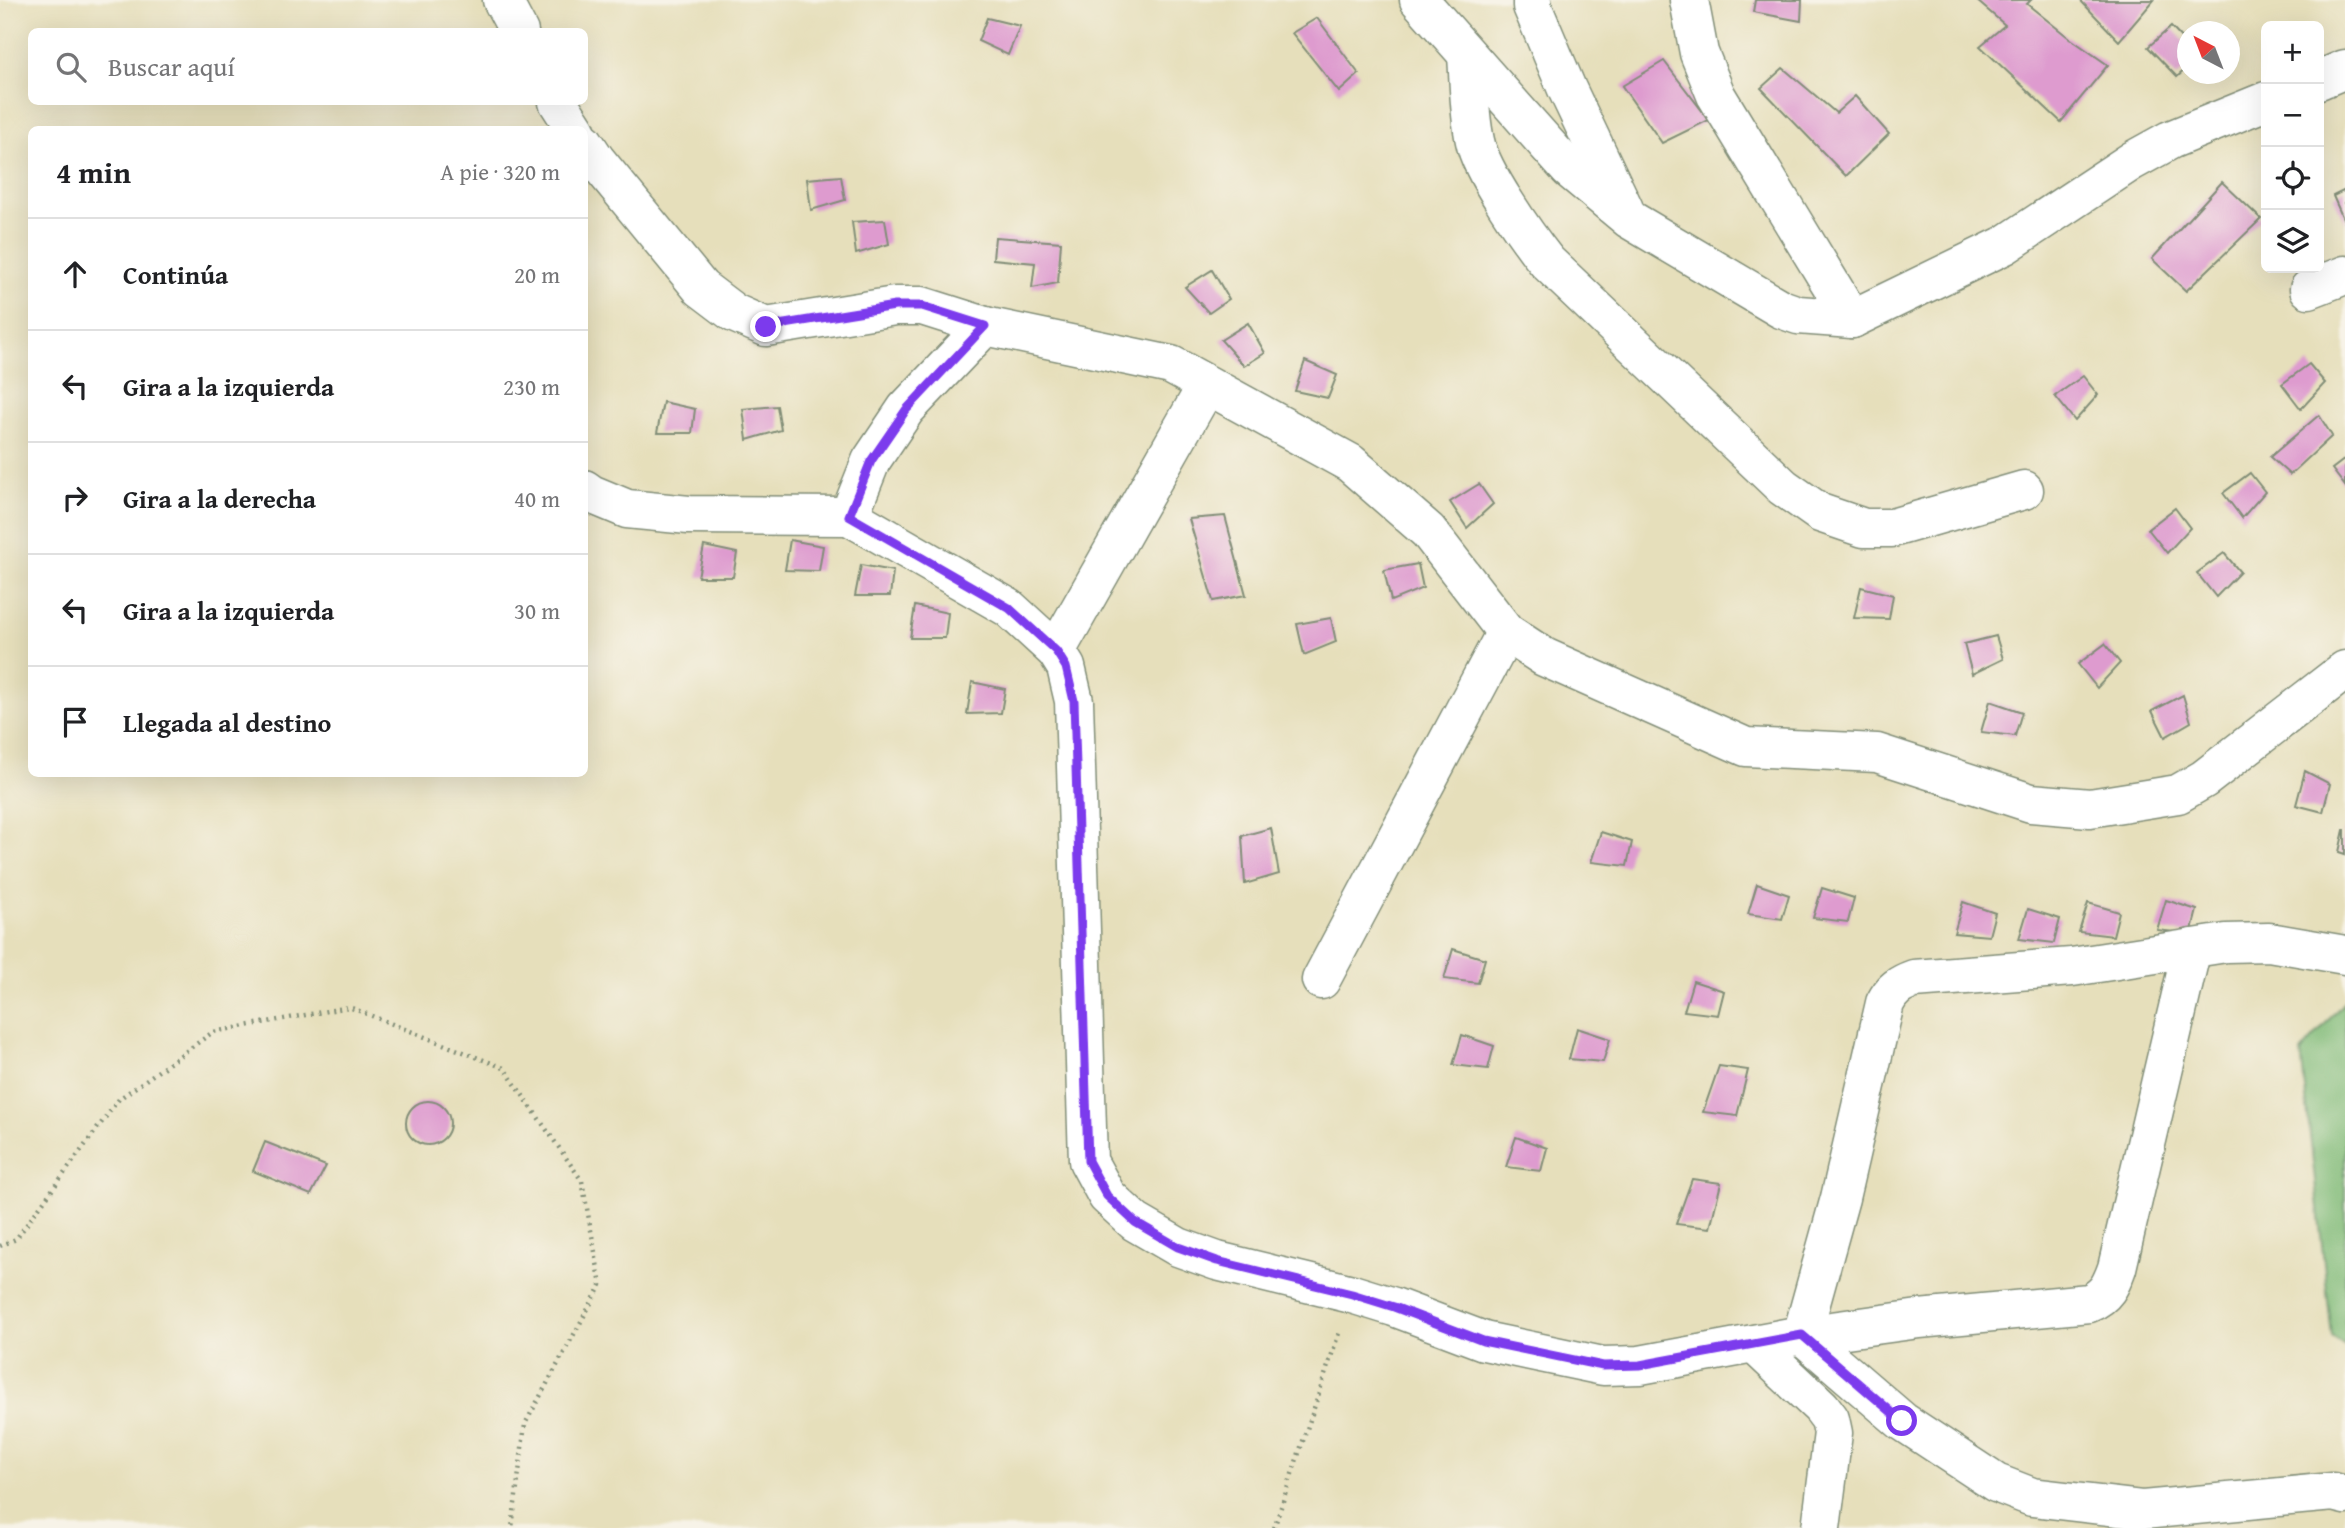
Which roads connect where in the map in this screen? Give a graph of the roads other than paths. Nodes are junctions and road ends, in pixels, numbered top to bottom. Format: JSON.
{"nodes":[{"id":1,"x":502,"y":0,"type":"edge"},
{"id":2,"x":1419,"y":0,"type":"edge"},
{"id":3,"x":1532,"y":0,"type":"edge"},
{"id":4,"x":1689,"y":0,"type":"edge"},
{"id":5,"x":517,"y":28,"type":"edge"},
{"id":6,"x":1467,"y":55,"type":"junction"},
{"id":7,"x":2345,"y":69,"type":"edge"},
{"id":8,"x":2324,"y":78,"type":"edge"},
{"id":9,"x":2261,"y":103,"type":"edge"},
{"id":10,"x":560,"y":105,"type":"edge"},
{"id":11,"x":573,"y":126,"type":"edge"},
{"id":12,"x":588,"y":148,"type":"edge"},
{"id":13,"x":1629,"y":219,"type":"junction"},
{"id":14,"x":2345,"y":275,"type":"edge"},
{"id":15,"x":2309,"y":289,"type":"dead end"},
{"id":16,"x":1852,"y":319,"type":"junction"},
{"id":17,"x":985,"y":326,"type":"junction"},
{"id":18,"x":1207,"y":385,"type":"junction"},
{"id":19,"x":2024,"y":490,"type":"dead end"},
{"id":20,"x":588,"y":492,"type":"edge"},
{"id":21,"x":849,"y":516,"type":"junction"},
{"id":22,"x":1506,"y":632,"type":"junction"},
{"id":23,"x":1056,"y":651,"type":"junction"},
{"id":24,"x":2345,"y":670,"type":"edge"},
{"id":25,"x":2192,"y":948,"type":"junction"},
{"id":26,"x":2345,"y":954,"type":"edge"},
{"id":27,"x":1321,"y":980,"type":"dead end"},
{"id":28,"x":1802,"y":1335,"type":"junction"},
{"id":29,"x":1754,"y":1343,"type":"junction"},
{"id":30,"x":2345,"y":1495,"type":"edge"},
{"id":31,"x":1821,"y":1528,"type":"edge"}],
"edges":[{"from":1,"to":5,"type":"street"},
{"from":2,"to":6,"type":"street"},
{"from":3,"to":13,"type":"street"},
{"from":4,"to":16,"type":"street"},
{"from":6,"to":13,"type":"street"},
{"from":6,"to":19,"type":"street"},
{"from":7,"to":8,"type":"street"},
{"from":9,"to":16,"type":"street"},
{"from":10,"to":11,"type":"street"},
{"from":12,"to":17,"type":"street"},
{"from":13,"to":16,"type":"street"},
{"from":14,"to":15,"type":"street"},
{"from":17,"to":18,"type":"street"},
{"from":17,"to":21,"type":"street"},
{"from":18,"to":22,"type":"street"},
{"from":18,"to":23,"type":"street"},
{"from":20,"to":21,"type":"street"},
{"from":21,"to":23,"type":"street"},
{"from":22,"to":24,"type":"street"},
{"from":22,"to":27,"type":"street"},
{"from":23,"to":29,"type":"street"},
{"from":25,"to":26,"type":"street"},
{"from":25,"to":28,"type":"street"},
{"from":25,"to":28,"type":"street"},
{"from":28,"to":29,"type":"street"},
{"from":28,"to":30,"type":"street"},
{"from":29,"to":31,"type":"street"}]}
